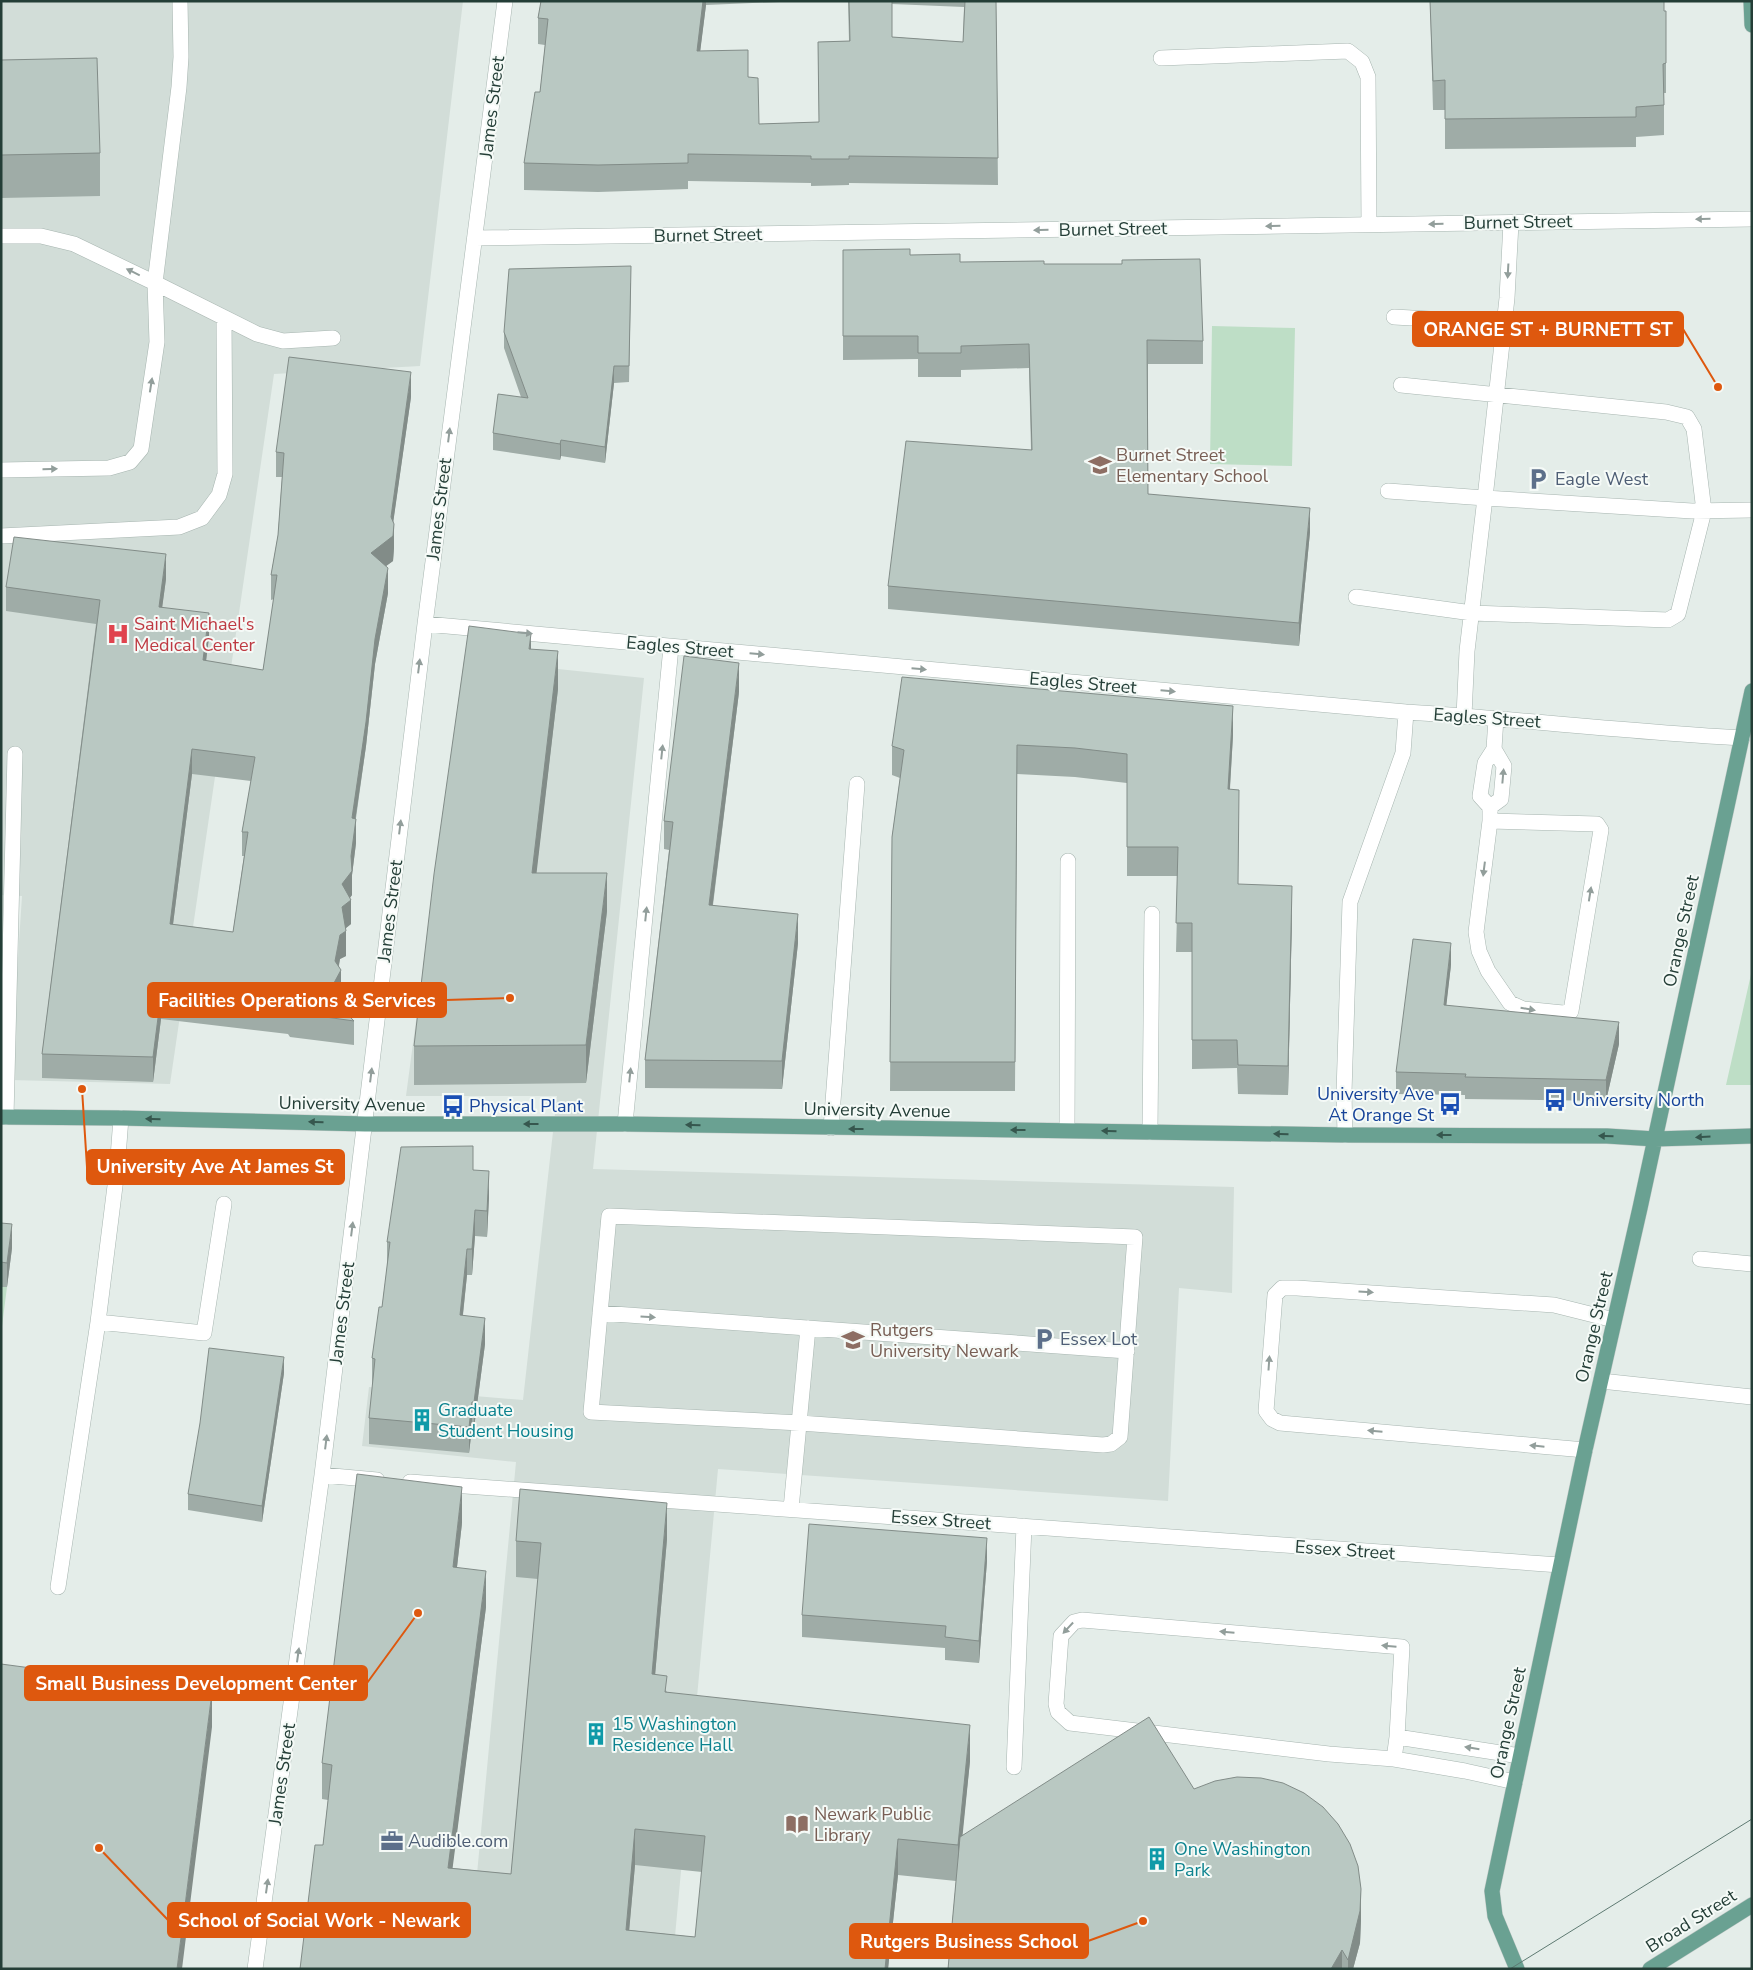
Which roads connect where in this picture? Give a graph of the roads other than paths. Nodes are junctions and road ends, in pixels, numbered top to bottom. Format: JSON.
{"nodes":[{"id":1,"x":180,"y":1,"type":"edge"},
{"id":2,"x":505,"y":1,"type":"edge"},
{"id":3,"x":1751,"y":1,"type":"edge"},
{"id":4,"x":1752,"y":25,"type":"edge"},
{"id":5,"x":1161,"y":58,"type":"dead end"},
{"id":6,"x":1752,"y":219,"type":"edge"},
{"id":7,"x":1511,"y":223,"type":"junction"},
{"id":8,"x":1369,"y":225,"type":"junction"},
{"id":9,"x":1,"y":236,"type":"edge"},
{"id":10,"x":475,"y":238,"type":"junction"},
{"id":11,"x":155,"y":283,"type":"junction"},
{"id":12,"x":1394,"y":317,"type":"dead end"},
{"id":13,"x":224,"y":318,"type":"junction"},
{"id":14,"x":1504,"y":324,"type":"junction"},
{"id":15,"x":1663,"y":332,"type":"dead end"},
{"id":16,"x":333,"y":338,"type":"dead end"},
{"id":17,"x":1401,"y":385,"type":"dead end"},
{"id":18,"x":1497,"y":394,"type":"junction"},
{"id":19,"x":1,"y":470,"type":"edge"},
{"id":20,"x":1388,"y":491,"type":"dead end"},
{"id":21,"x":1485,"y":498,"type":"junction"},
{"id":22,"x":1752,"y":510,"type":"edge"},
{"id":23,"x":1704,"y":511,"type":"junction"},
{"id":24,"x":1,"y":536,"type":"edge"},
{"id":25,"x":1356,"y":597,"type":"dead end"},
{"id":26,"x":1472,"y":612,"type":"junction"},
{"id":27,"x":424,"y":624,"type":"junction"},
{"id":28,"x":671,"y":647,"type":"junction"},
{"id":29,"x":1752,"y":690,"type":"edge"},
{"id":30,"x":1406,"y":712,"type":"junction"},
{"id":31,"x":1464,"y":716,"type":"junction"},
{"id":32,"x":1496,"y":718,"type":"junction"},
{"id":33,"x":1742,"y":738,"type":"junction"},
{"id":34,"x":1494,"y":749,"type":"junction"},
{"id":35,"x":15,"y":754,"type":"dead end"},
{"id":36,"x":857,"y":784,"type":"dead end"},
{"id":37,"x":1490,"y":814,"type":"junction"},
{"id":38,"x":1068,"y":861,"type":"dead end"},
{"id":39,"x":1152,"y":914,"type":"dead end"},
{"id":40,"x":3,"y":1117,"type":"edge"},
{"id":41,"x":121,"y":1118,"type":"junction"},
{"id":42,"x":365,"y":1124,"type":"junction"},
{"id":43,"x":626,"y":1124,"type":"junction"},
{"id":44,"x":831,"y":1128,"type":"junction"},
{"id":45,"x":1067,"y":1130,"type":"junction"},
{"id":46,"x":1150,"y":1132,"type":"junction"},
{"id":47,"x":1345,"y":1135,"type":"junction"},
{"id":48,"x":1752,"y":1136,"type":"edge"},
{"id":49,"x":1655,"y":1140,"type":"junction"},
{"id":50,"x":224,"y":1204,"type":"dead end"},
{"id":51,"x":1700,"y":1259,"type":"dead end"},
{"id":52,"x":1752,"y":1264,"type":"edge"},
{"id":53,"x":600,"y":1313,"type":"junction"},
{"id":54,"x":1614,"y":1320,"type":"junction"},
{"id":55,"x":98,"y":1322,"type":"junction"},
{"id":56,"x":808,"y":1328,"type":"junction"},
{"id":57,"x":1127,"y":1351,"type":"junction"},
{"id":58,"x":1600,"y":1381,"type":"junction"},
{"id":59,"x":1752,"y":1397,"type":"edge"},
{"id":60,"x":800,"y":1423,"type":"junction"},
{"id":61,"x":1585,"y":1450,"type":"junction"},
{"id":62,"x":322,"y":1476,"type":"junction"},
{"id":63,"x":791,"y":1509,"type":"junction"},
{"id":64,"x":1024,"y":1526,"type":"junction"},
{"id":65,"x":1560,"y":1565,"type":"junction"},
{"id":66,"x":58,"y":1587,"type":"dead end"},
{"id":67,"x":1397,"y":1737,"type":"junction"},
{"id":68,"x":1520,"y":1756,"type":"junction"},
{"id":69,"x":1394,"y":1760,"type":"junction"},
{"id":70,"x":1014,"y":1767,"type":"dead end"},
{"id":71,"x":1515,"y":1782,"type":"junction"},
{"id":72,"x":1752,"y":1905,"type":"edge"},
{"id":73,"x":255,"y":1969,"type":"edge"},
{"id":74,"x":1517,"y":1969,"type":"edge"},
{"id":75,"x":1650,"y":1969,"type":"edge"}],
"edges":[{"from":1,"to":11,"type":"street"},
{"from":2,"to":10,"type":"street","name":"James Street"},
{"from":3,"to":4,"type":"main road"},
{"from":5,"to":8,"type":"street"},
{"from":6,"to":7,"type":"street","name":"Burnet Street","one_way":true},
{"from":7,"to":8,"type":"street","name":"Burnet Street","one_way":true},
{"from":7,"to":14,"type":"street","one_way":true},
{"from":8,"to":10,"type":"street","name":"Burnet Street","one_way":true},
{"from":11,"to":9,"type":"street","one_way":true},
{"from":27,"to":10,"type":"street","name":"James Street","one_way":true},
{"from":11,"to":13,"type":"street"},
{"from":19,"to":11,"type":"street","one_way":true},
{"from":12,"to":14,"type":"street"},
{"from":13,"to":16,"type":"street"},
{"from":13,"to":24,"type":"street"},
{"from":14,"to":15,"type":"street"},
{"from":14,"to":18,"type":"street"},
{"from":17,"to":18,"type":"street"},
{"from":18,"to":21,"type":"street"},
{"from":18,"to":23,"type":"street"},
{"from":20,"to":21,"type":"street"},
{"from":21,"to":23,"type":"street"},
{"from":21,"to":26,"type":"street"},
{"from":22,"to":23,"type":"street"},
{"from":23,"to":26,"type":"street"},
{"from":25,"to":26,"type":"street"},
{"from":26,"to":31,"type":"street"},
{"from":27,"to":28,"type":"street","name":"Eagles Street","one_way":true},
{"from":42,"to":27,"type":"street","name":"James Street","one_way":true},
{"from":28,"to":30,"type":"street","name":"Eagles Street","one_way":true},
{"from":43,"to":28,"type":"street","one_way":true},
{"from":29,"to":33,"type":"main road","name":"Orange Street"},
{"from":30,"to":31,"type":"street","name":"Eagles Street"},
{"from":30,"to":47,"type":"street"},
{"from":31,"to":32,"type":"street","name":"Eagles Street"},
{"from":32,"to":33,"type":"street","name":"Eagles Street"},
{"from":32,"to":34,"type":"street"},
{"from":33,"to":49,"type":"main road","name":"Orange Street"},
{"from":34,"to":37,"type":"street"},
{"from":37,"to":34,"type":"street","one_way":true},
{"from":35,"to":40,"type":"street"},
{"from":36,"to":44,"type":"street"},
{"from":37,"to":37,"type":"street","one_way":true},
{"from":38,"to":45,"type":"street"},
{"from":39,"to":46,"type":"street"},
{"from":40,"to":41,"type":"main road","name":"University Avenue"},
{"from":42,"to":41,"type":"main road","name":"University Avenue","one_way":true},
{"from":41,"to":55,"type":"street"},
{"from":43,"to":42,"type":"main road","name":"University Avenue","one_way":true},
{"from":62,"to":42,"type":"street","name":"James Street","one_way":true},
{"from":44,"to":43,"type":"main road","name":"University Avenue","one_way":true},
{"from":45,"to":44,"type":"main road","name":"University Avenue","one_way":true},
{"from":46,"to":45,"type":"main road","name":"University Avenue","one_way":true},
{"from":47,"to":46,"type":"main road","name":"University Avenue","one_way":true},
{"from":49,"to":47,"type":"main road","name":"University Avenue","one_way":true},
{"from":48,"to":49,"type":"main road","name":"University Avenue","one_way":true},
{"from":49,"to":54,"type":"main road","name":"Orange Street"},
{"from":50,"to":55,"type":"street"},
{"from":51,"to":52,"type":"street"},
{"from":53,"to":56,"type":"street","one_way":true},
{"from":53,"to":57,"type":"street"},
{"from":53,"to":60,"type":"street"},
{"from":54,"to":58,"type":"main road","name":"Orange Street"},
{"from":61,"to":54,"type":"street","one_way":true},
{"from":55,"to":66,"type":"street"},
{"from":56,"to":57,"type":"street"},
{"from":56,"to":60,"type":"street"},
{"from":57,"to":60,"type":"street"},
{"from":58,"to":59,"type":"street"},
{"from":58,"to":61,"type":"main road","name":"Orange Street"},
{"from":60,"to":63,"type":"street"},
{"from":61,"to":65,"type":"main road","name":"Orange Street"},
{"from":62,"to":63,"type":"street","name":"Essex Street"},
{"from":73,"to":62,"type":"street","name":"James Street","one_way":true},
{"from":63,"to":64,"type":"street","name":"Essex Street"},
{"from":64,"to":65,"type":"street","name":"Essex Street"},
{"from":64,"to":70,"type":"street"},
{"from":65,"to":68,"type":"main road","name":"Orange Street"},
{"from":68,"to":67,"type":"street","one_way":true},
{"from":67,"to":69,"type":"street"},
{"from":67,"to":69,"type":"street","one_way":true},
{"from":68,"to":71,"type":"main road","name":"Orange Street"},
{"from":69,"to":71,"type":"street"},
{"from":71,"to":74,"type":"main road","name":"Orange Street"},
{"from":72,"to":75,"type":"main road","name":"Broad Street"}]}
